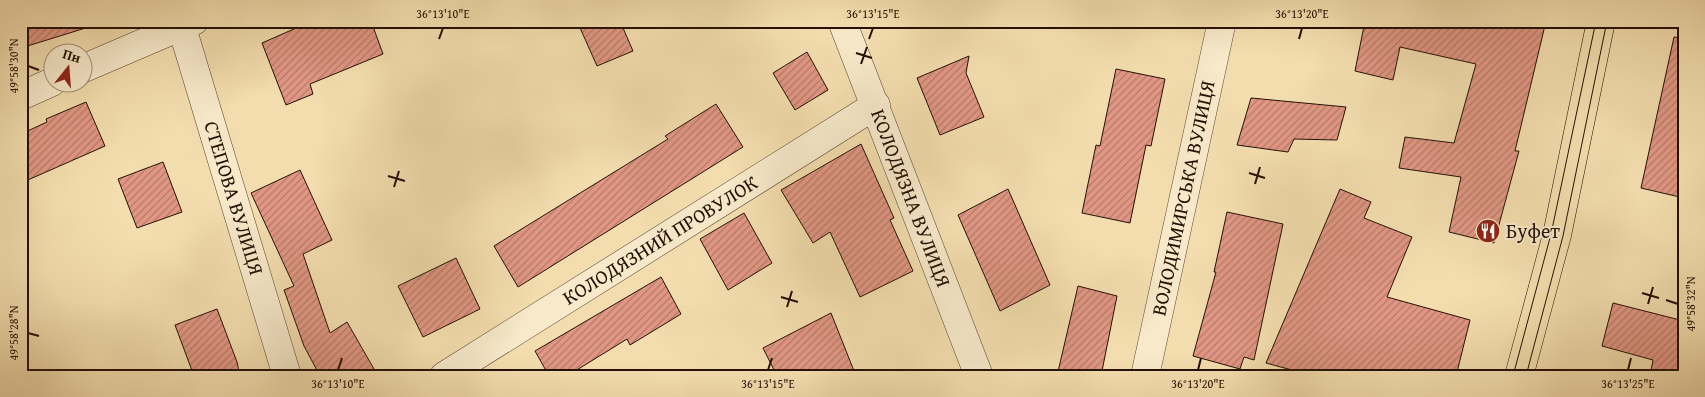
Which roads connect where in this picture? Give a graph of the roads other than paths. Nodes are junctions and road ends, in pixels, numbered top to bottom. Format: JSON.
{"nodes":[{"id":1,"x":842,"y":21,"type":"edge"},
{"id":2,"x":1222,"y":21,"type":"edge"},
{"id":3,"x":1601,"y":21,"type":"edge"},
{"id":4,"x":185,"y":23,"type":"edge"},
{"id":5,"x":92,"y":65,"type":"edge"},
{"id":6,"x":42,"y":87,"type":"edge"},
{"id":7,"x":21,"y":96,"type":"edge"},
{"id":8,"x":876,"y":105,"type":"junction"},
{"id":9,"x":287,"y":376,"type":"edge"},
{"id":10,"x":444,"y":376,"type":"edge"},
{"id":11,"x":979,"y":376,"type":"edge"},
{"id":12,"x":1145,"y":376,"type":"edge"},
{"id":13,"x":1519,"y":376,"type":"edge"}],
"edges":[{"from":1,"to":8,"type":"street","name":"КОЛОДЯЗНА ВУЛИЦЯ"},
{"from":2,"to":12,"type":"street","name":"ВОЛОДИМИРСЬКА ВУЛИЦЯ"},
{"from":3,"to":13,"type":"main road"},
{"from":4,"to":5,"type":"street"},
{"from":4,"to":9,"type":"street","name":"СТЕПОВА ВУЛИЦЯ"},
{"from":6,"to":7,"type":"street"},
{"from":8,"to":10,"type":"street","name":"КОЛОДЯЗНИЙ ПРОВУЛОК"},
{"from":8,"to":11,"type":"street","name":"КОЛОДЯЗНА ВУЛИЦЯ"}]}
